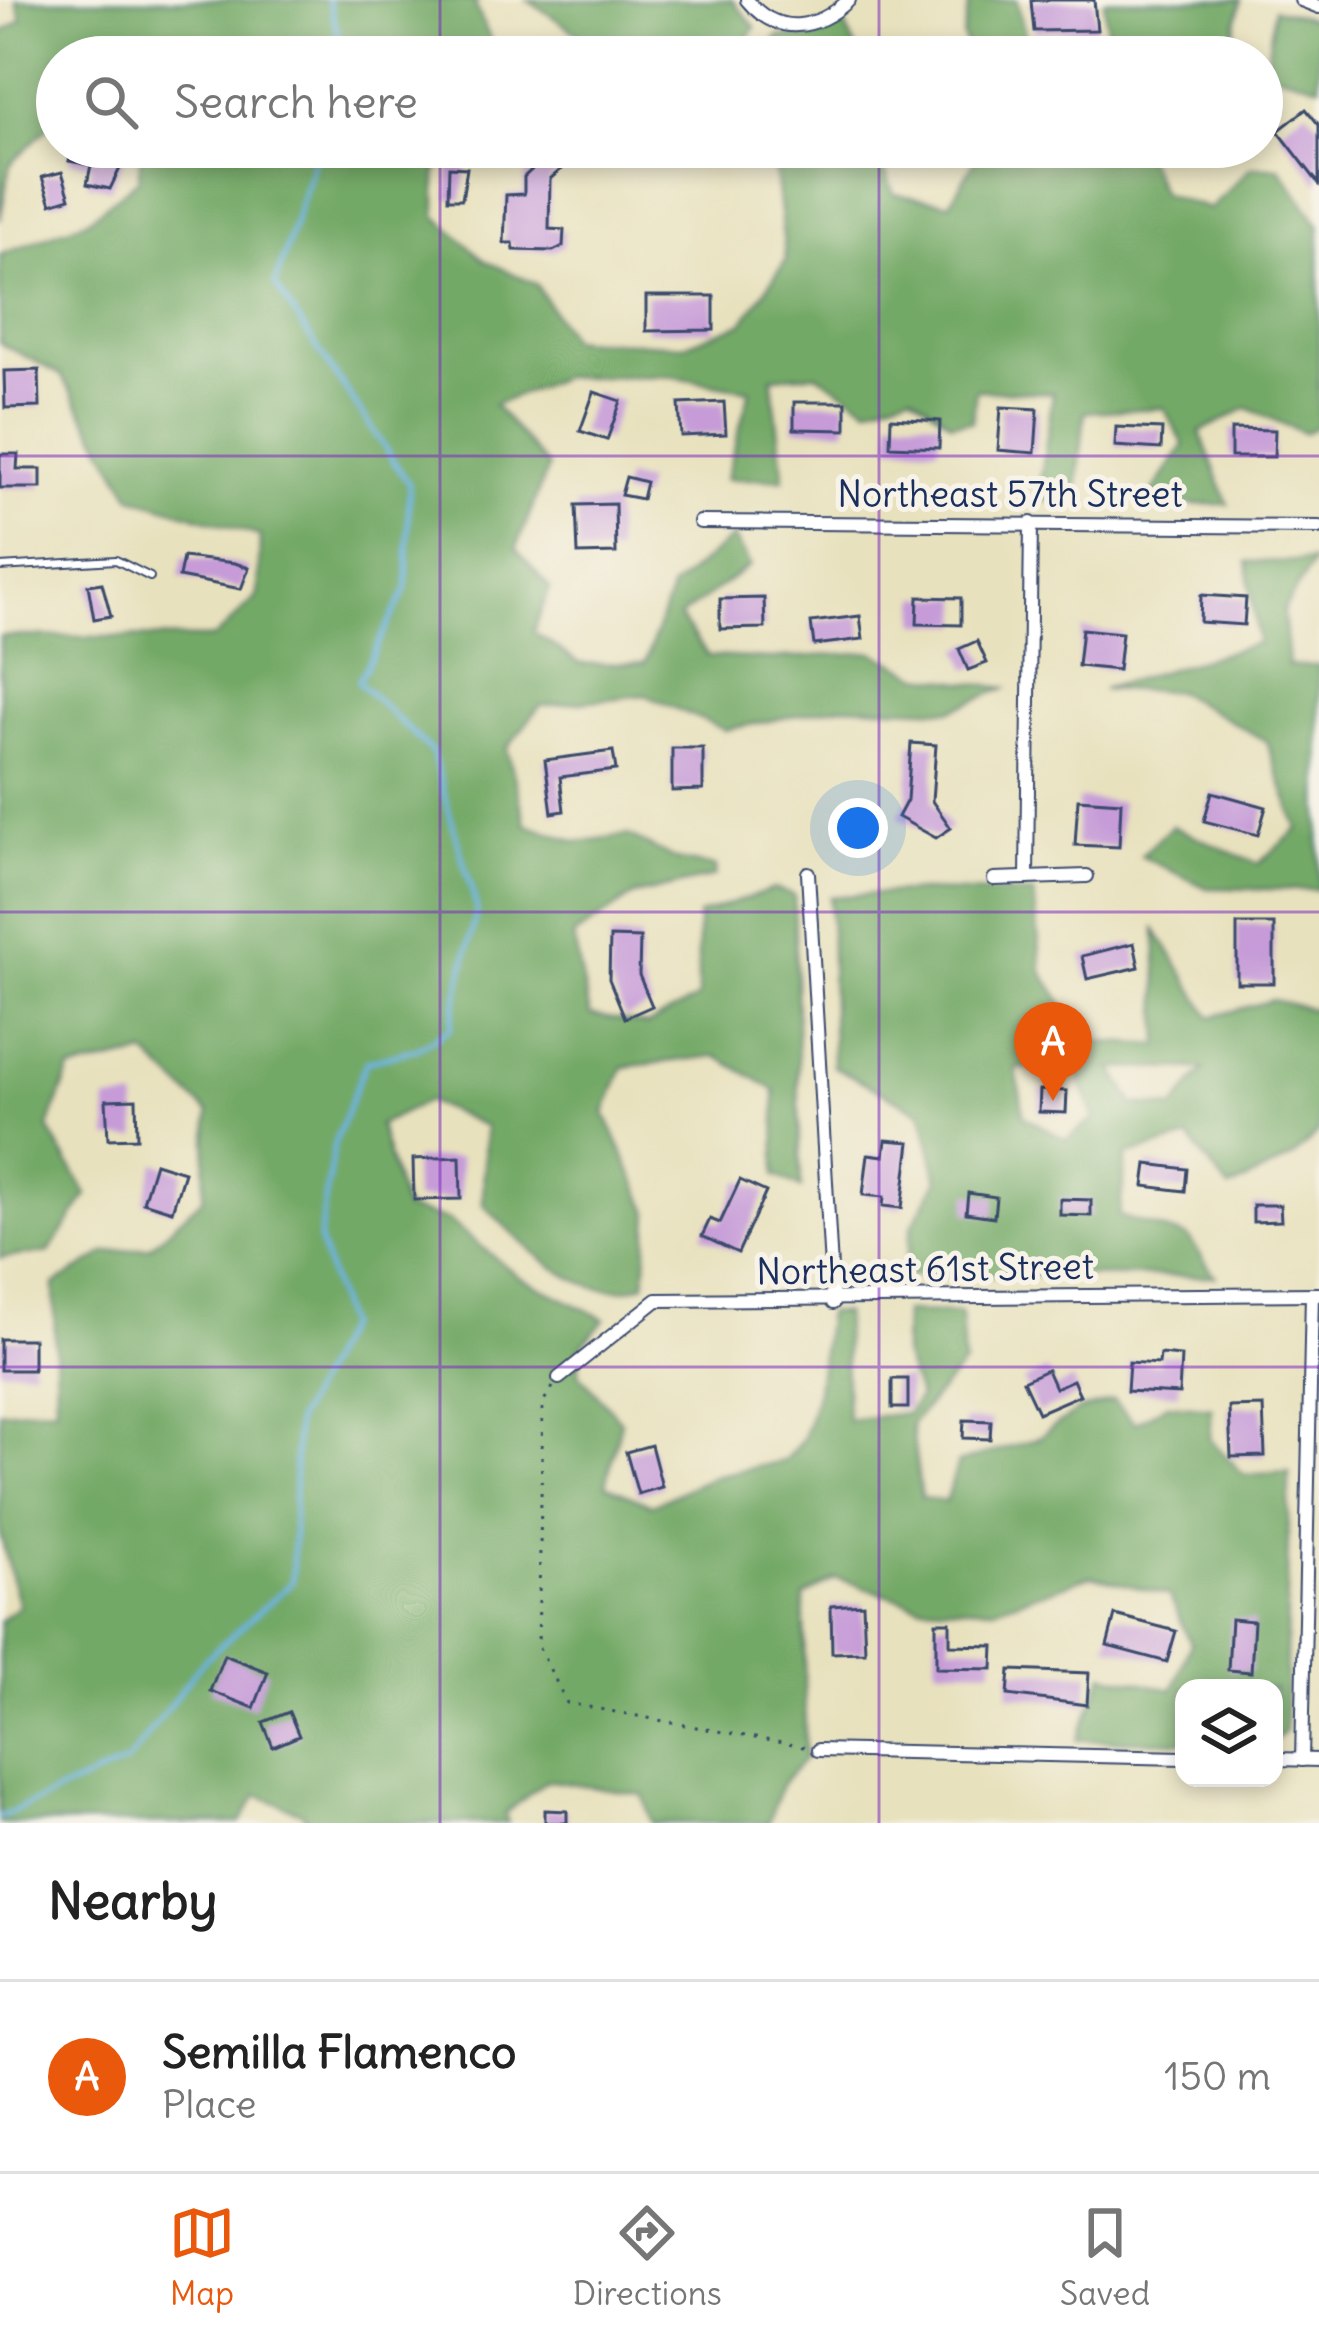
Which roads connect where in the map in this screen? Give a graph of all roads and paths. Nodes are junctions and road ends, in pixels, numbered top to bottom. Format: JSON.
{"nodes":[{"id":1,"x":747,"y":0,"type":"edge"},
{"id":2,"x":849,"y":0,"type":"edge"},
{"id":3,"x":1301,"y":0,"type":"edge"},
{"id":4,"x":1319,"y":8,"type":"edge"},
{"id":5,"x":700,"y":522,"type":"dead end"},
{"id":6,"x":1031,"y":523,"type":"junction"},
{"id":7,"x":1319,"y":527,"type":"edge"},
{"id":8,"x":0,"y":567,"type":"edge"},
{"id":9,"x":150,"y":578,"type":"dead end"},
{"id":10,"x":808,"y":873,"type":"dead end"},
{"id":11,"x":1088,"y":877,"type":"dead end"},
{"id":12,"x":1027,"y":878,"type":"junction"},
{"id":13,"x":994,"y":879,"type":"dead end"},
{"id":14,"x":1316,"y":1294,"type":"edge"},
{"id":15,"x":833,"y":1303,"type":"junction"},
{"id":16,"x":559,"y":1378,"type":"joint"},
{"id":17,"x":818,"y":1750,"type":"joint"},
{"id":18,"x":1175,"y":1757,"type":"edge"},
{"id":19,"x":1283,"y":1760,"type":"edge"},
{"id":20,"x":1301,"y":1760,"type":"junction"},
{"id":21,"x":1319,"y":1760,"type":"edge"}],
"edges":[{"from":1,"to":2,"type":"street"},
{"from":3,"to":4,"type":"street"},
{"from":5,"to":6,"type":"street","name":"Northeast 57th Street"},
{"from":6,"to":7,"type":"street","name":"Northeast 57th Street"},
{"from":6,"to":12,"type":"street"},
{"from":8,"to":9,"type":"lane"},
{"from":10,"to":15,"type":"street"},
{"from":11,"to":12,"type":"street"},
{"from":12,"to":13,"type":"street"},
{"from":14,"to":15,"type":"street","name":"Northeast 61st Street"},
{"from":14,"to":20,"type":"street"},
{"from":15,"to":16,"type":"street","name":"Northeast 61st Street"},
{"from":16,"to":17,"type":"path"},
{"from":17,"to":18,"type":"street"},
{"from":19,"to":20,"type":"street"},
{"from":20,"to":21,"type":"street"}]}
